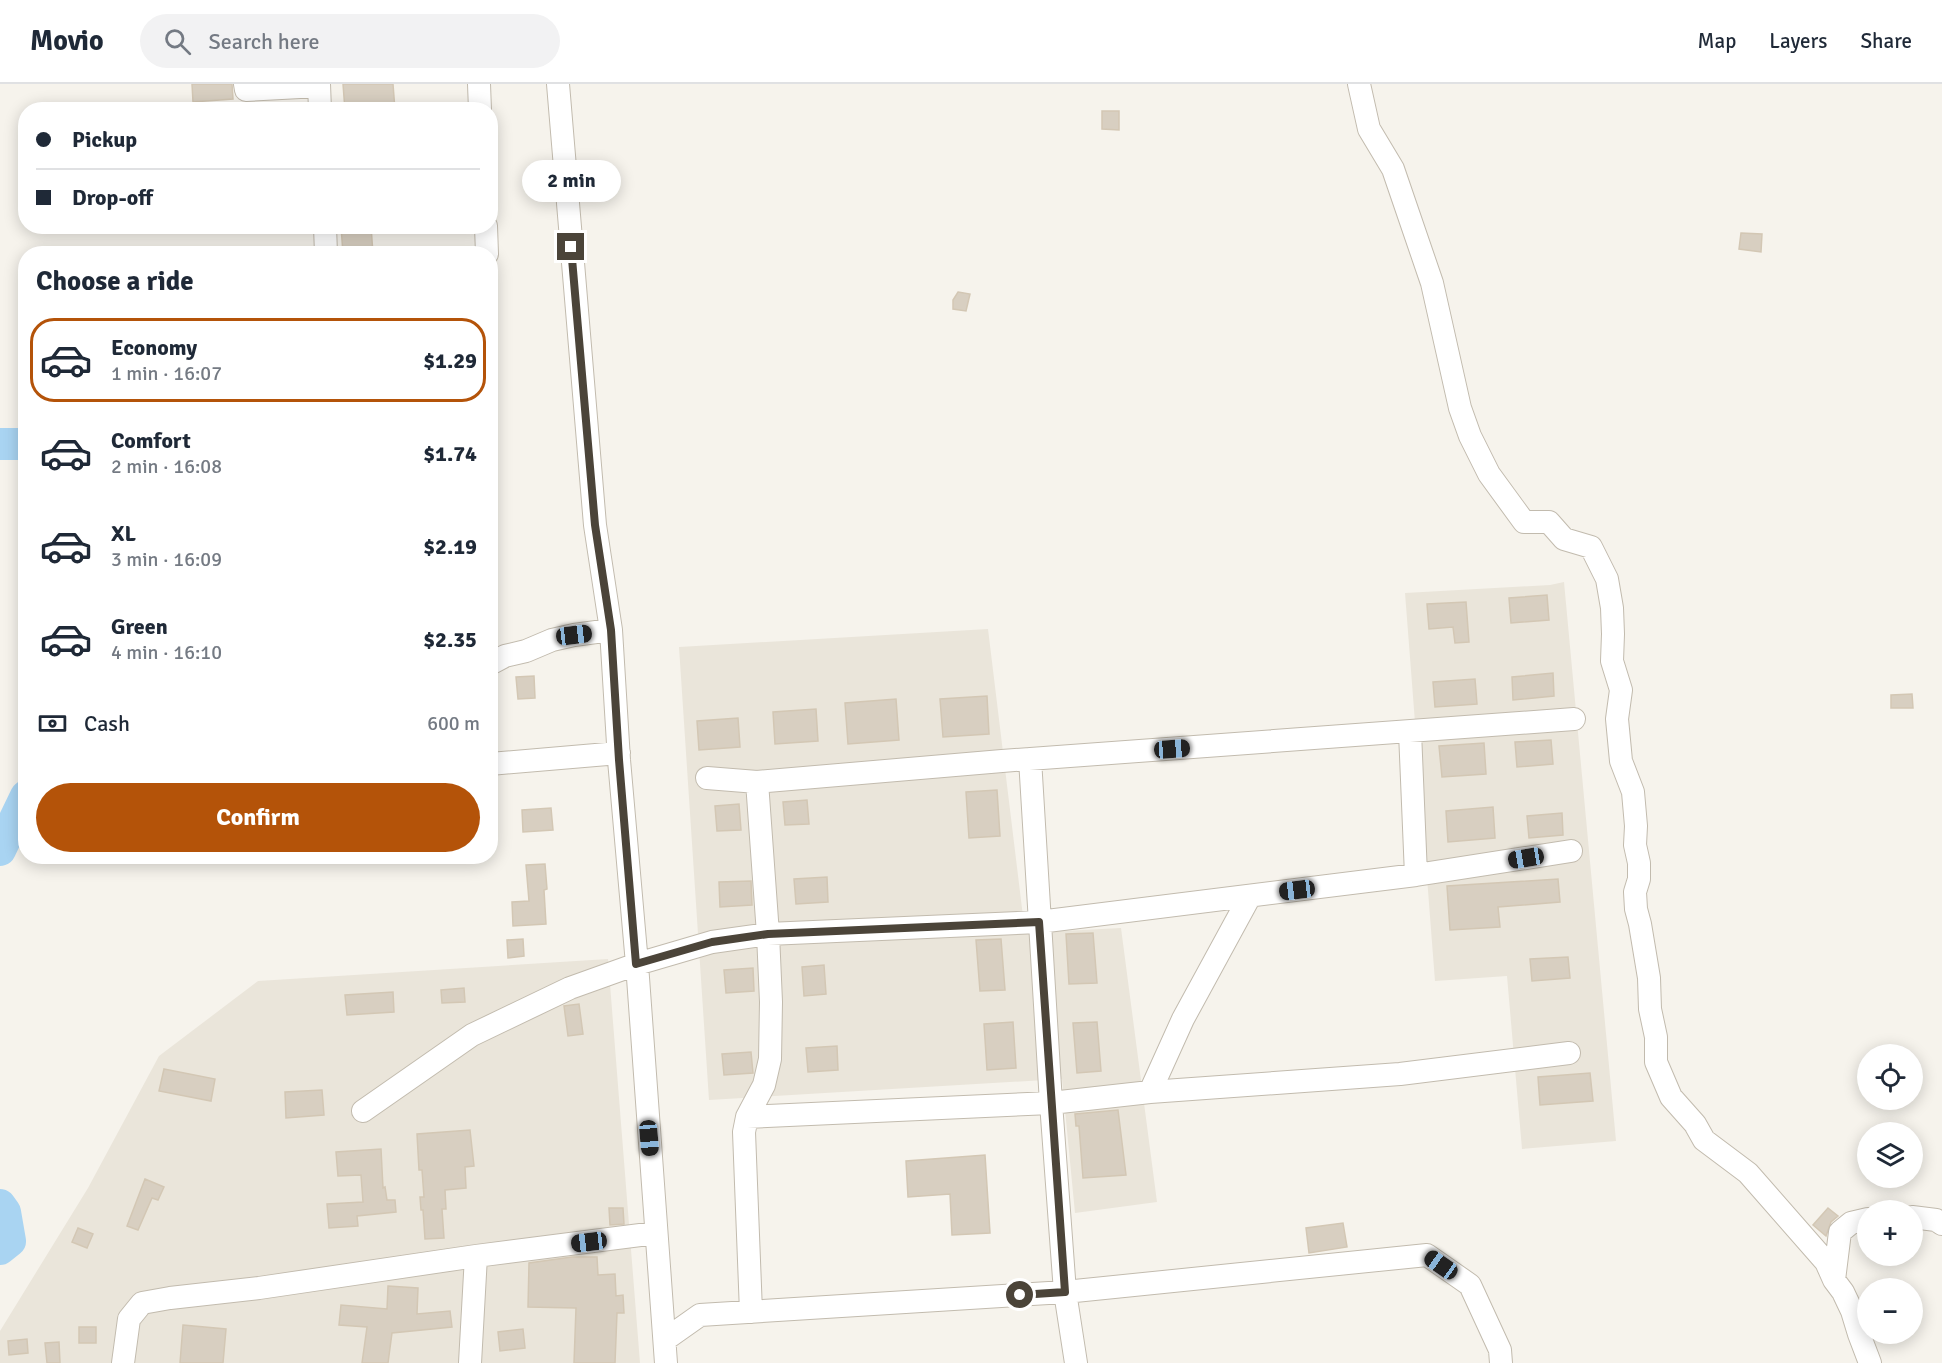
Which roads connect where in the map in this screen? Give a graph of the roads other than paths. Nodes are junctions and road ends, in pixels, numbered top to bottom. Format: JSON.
{"nodes":[{"id":1,"x":245,"y":84,"type":"edge"},
{"id":2,"x":479,"y":84,"type":"edge"},
{"id":3,"x":558,"y":84,"type":"edge"},
{"id":4,"x":1359,"y":84,"type":"edge"},
{"id":5,"x":319,"y":85,"type":"edge"},
{"id":6,"x":320,"y":102,"type":"edge"},
{"id":7,"x":480,"y":102,"type":"edge"},
{"id":8,"x":611,"y":630,"type":"junction"},
{"id":9,"x":498,"y":660,"type":"edge"},
{"id":10,"x":1574,"y":719,"type":"dead end"},
{"id":11,"x":1410,"y":732,"type":"junction"},
{"id":12,"x":619,"y":753,"type":"junction"},
{"id":13,"x":1029,"y":759,"type":"junction"},
{"id":14,"x":498,"y":763,"type":"edge"},
{"id":15,"x":707,"y":778,"type":"dead end"},
{"id":16,"x":757,"y":782,"type":"junction"},
{"id":17,"x":1571,"y":851,"type":"dead end"},
{"id":18,"x":1416,"y":875,"type":"junction"},
{"id":19,"x":1250,"y":896,"type":"junction"},
{"id":20,"x":1039,"y":922,"type":"junction"},
{"id":21,"x":768,"y":934,"type":"junction"},
{"id":22,"x":636,"y":964,"type":"junction"},
{"id":23,"x":1569,"y":1053,"type":"dead end"},
{"id":24,"x":1150,"y":1092,"type":"junction"},
{"id":25,"x":1051,"y":1103,"type":"junction"},
{"id":26,"x":363,"y":1111,"type":"dead end"},
{"id":27,"x":747,"y":1117,"type":"junction"},
{"id":28,"x":1923,"y":1218,"type":"edge"},
{"id":29,"x":1857,"y":1222,"type":"edge"},
{"id":30,"x":1942,"y":1224,"type":"edge"},
{"id":31,"x":656,"y":1233,"type":"junction"},
{"id":32,"x":476,"y":1256,"type":"junction"},
{"id":33,"x":1834,"y":1280,"type":"junction"},
{"id":34,"x":1065,"y":1292,"type":"junction"},
{"id":35,"x":751,"y":1312,"type":"junction"},
{"id":36,"x":666,"y":1339,"type":"junction"},
{"id":37,"x":123,"y":1363,"type":"edge"},
{"id":38,"x":470,"y":1363,"type":"edge"},
{"id":39,"x":666,"y":1363,"type":"edge"},
{"id":40,"x":1076,"y":1363,"type":"edge"},
{"id":41,"x":1501,"y":1363,"type":"edge"},
{"id":42,"x":1870,"y":1363,"type":"edge"}],
"edges":[{"from":1,"to":5,"type":"street"},
{"from":2,"to":7,"type":"street"},
{"from":3,"to":8,"type":"street"},
{"from":4,"to":33,"type":"street"},
{"from":5,"to":6,"type":"street"},
{"from":8,"to":9,"type":"street"},
{"from":8,"to":12,"type":"street"},
{"from":10,"to":11,"type":"street"},
{"from":11,"to":13,"type":"street"},
{"from":11,"to":18,"type":"street"},
{"from":12,"to":14,"type":"street"},
{"from":12,"to":22,"type":"street"},
{"from":13,"to":16,"type":"street"},
{"from":13,"to":20,"type":"street"},
{"from":15,"to":16,"type":"street"},
{"from":16,"to":21,"type":"street"},
{"from":17,"to":18,"type":"street"},
{"from":18,"to":19,"type":"street"},
{"from":19,"to":20,"type":"street"},
{"from":19,"to":24,"type":"street"},
{"from":20,"to":21,"type":"street"},
{"from":20,"to":25,"type":"street"},
{"from":21,"to":22,"type":"street"},
{"from":21,"to":27,"type":"street"},
{"from":22,"to":26,"type":"street"},
{"from":22,"to":31,"type":"street"},
{"from":23,"to":24,"type":"street"},
{"from":24,"to":25,"type":"street"},
{"from":25,"to":27,"type":"street"},
{"from":25,"to":34,"type":"street"},
{"from":27,"to":35,"type":"street"},
{"from":28,"to":30,"type":"street"},
{"from":29,"to":33,"type":"street"},
{"from":31,"to":32,"type":"street"},
{"from":31,"to":36,"type":"street"},
{"from":32,"to":37,"type":"street"},
{"from":32,"to":38,"type":"street"},
{"from":33,"to":42,"type":"street"},
{"from":34,"to":35,"type":"street"},
{"from":34,"to":40,"type":"street"},
{"from":34,"to":41,"type":"street"},
{"from":35,"to":36,"type":"street"},
{"from":36,"to":39,"type":"street"}]}
